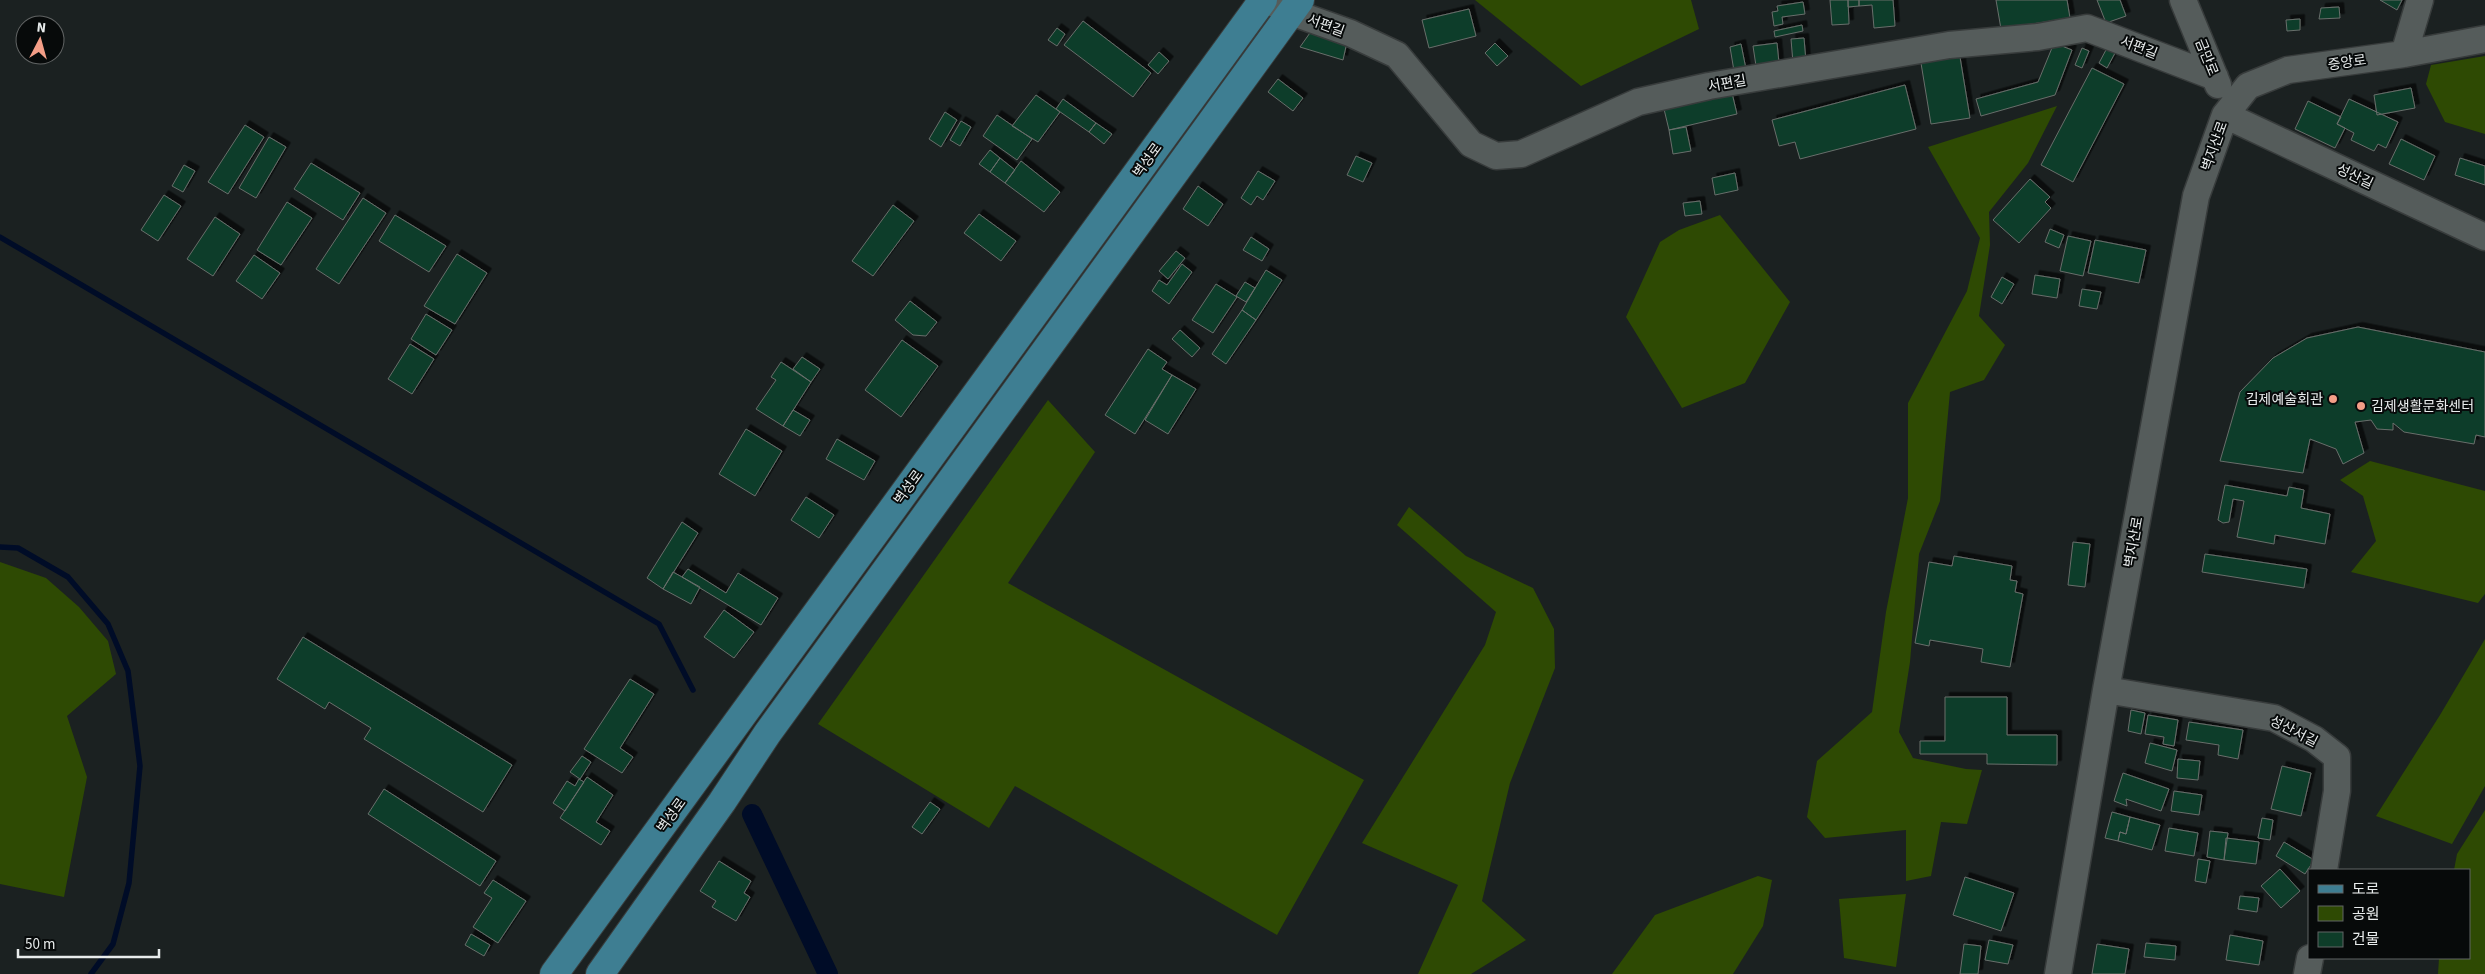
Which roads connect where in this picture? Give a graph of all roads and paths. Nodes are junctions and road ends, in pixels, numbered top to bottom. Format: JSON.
{"nodes":[{"id":1,"x":1264,"y":0,"type":"edge"},
{"id":2,"x":1267,"y":0,"type":"edge"},
{"id":3,"x":2183,"y":0,"type":"edge"},
{"id":4,"x":2420,"y":0,"type":"edge"},
{"id":5,"x":1296,"y":6,"type":"edge"},
{"id":6,"x":2485,"y":39,"type":"edge"},
{"id":7,"x":2404,"y":54,"type":"junction"},
{"id":8,"x":2215,"y":76,"type":"junction"},
{"id":9,"x":2225,"y":115,"type":"junction"},
{"id":10,"x":2485,"y":237,"type":"edge"},
{"id":11,"x":2106,"y":690,"type":"junction"},
{"id":12,"x":2324,"y":869,"type":"edge"},
{"id":13,"x":2310,"y":959,"type":"edge"},
{"id":14,"x":554,"y":974,"type":"edge"},
{"id":15,"x":600,"y":974,"type":"edge"},
{"id":16,"x":2058,"y":974,"type":"edge"},
{"id":17,"x":2307,"y":974,"type":"edge"}],
"edges":[{"from":1,"to":14,"type":"main road","name":"벽성로"},
{"from":2,"to":5,"type":"street","name":"서편길"},
{"from":3,"to":8,"type":"street","name":"금만로"},
{"from":4,"to":7,"type":"street"},
{"from":5,"to":8,"type":"street","name":"서편길"},
{"from":5,"to":15,"type":"main road"},
{"from":6,"to":7,"type":"street","name":"중앙로"},
{"from":7,"to":9,"type":"street","name":"중앙로"},
{"from":8,"to":9,"type":"street","name":"금만로"},
{"from":9,"to":10,"type":"street","name":"성산길"},
{"from":9,"to":11,"type":"street","name":"벽지산로"},
{"from":11,"to":12,"type":"street","name":"성산서길"},
{"from":11,"to":16,"type":"street","name":"벽지산로"},
{"from":13,"to":17,"type":"street"}]}
